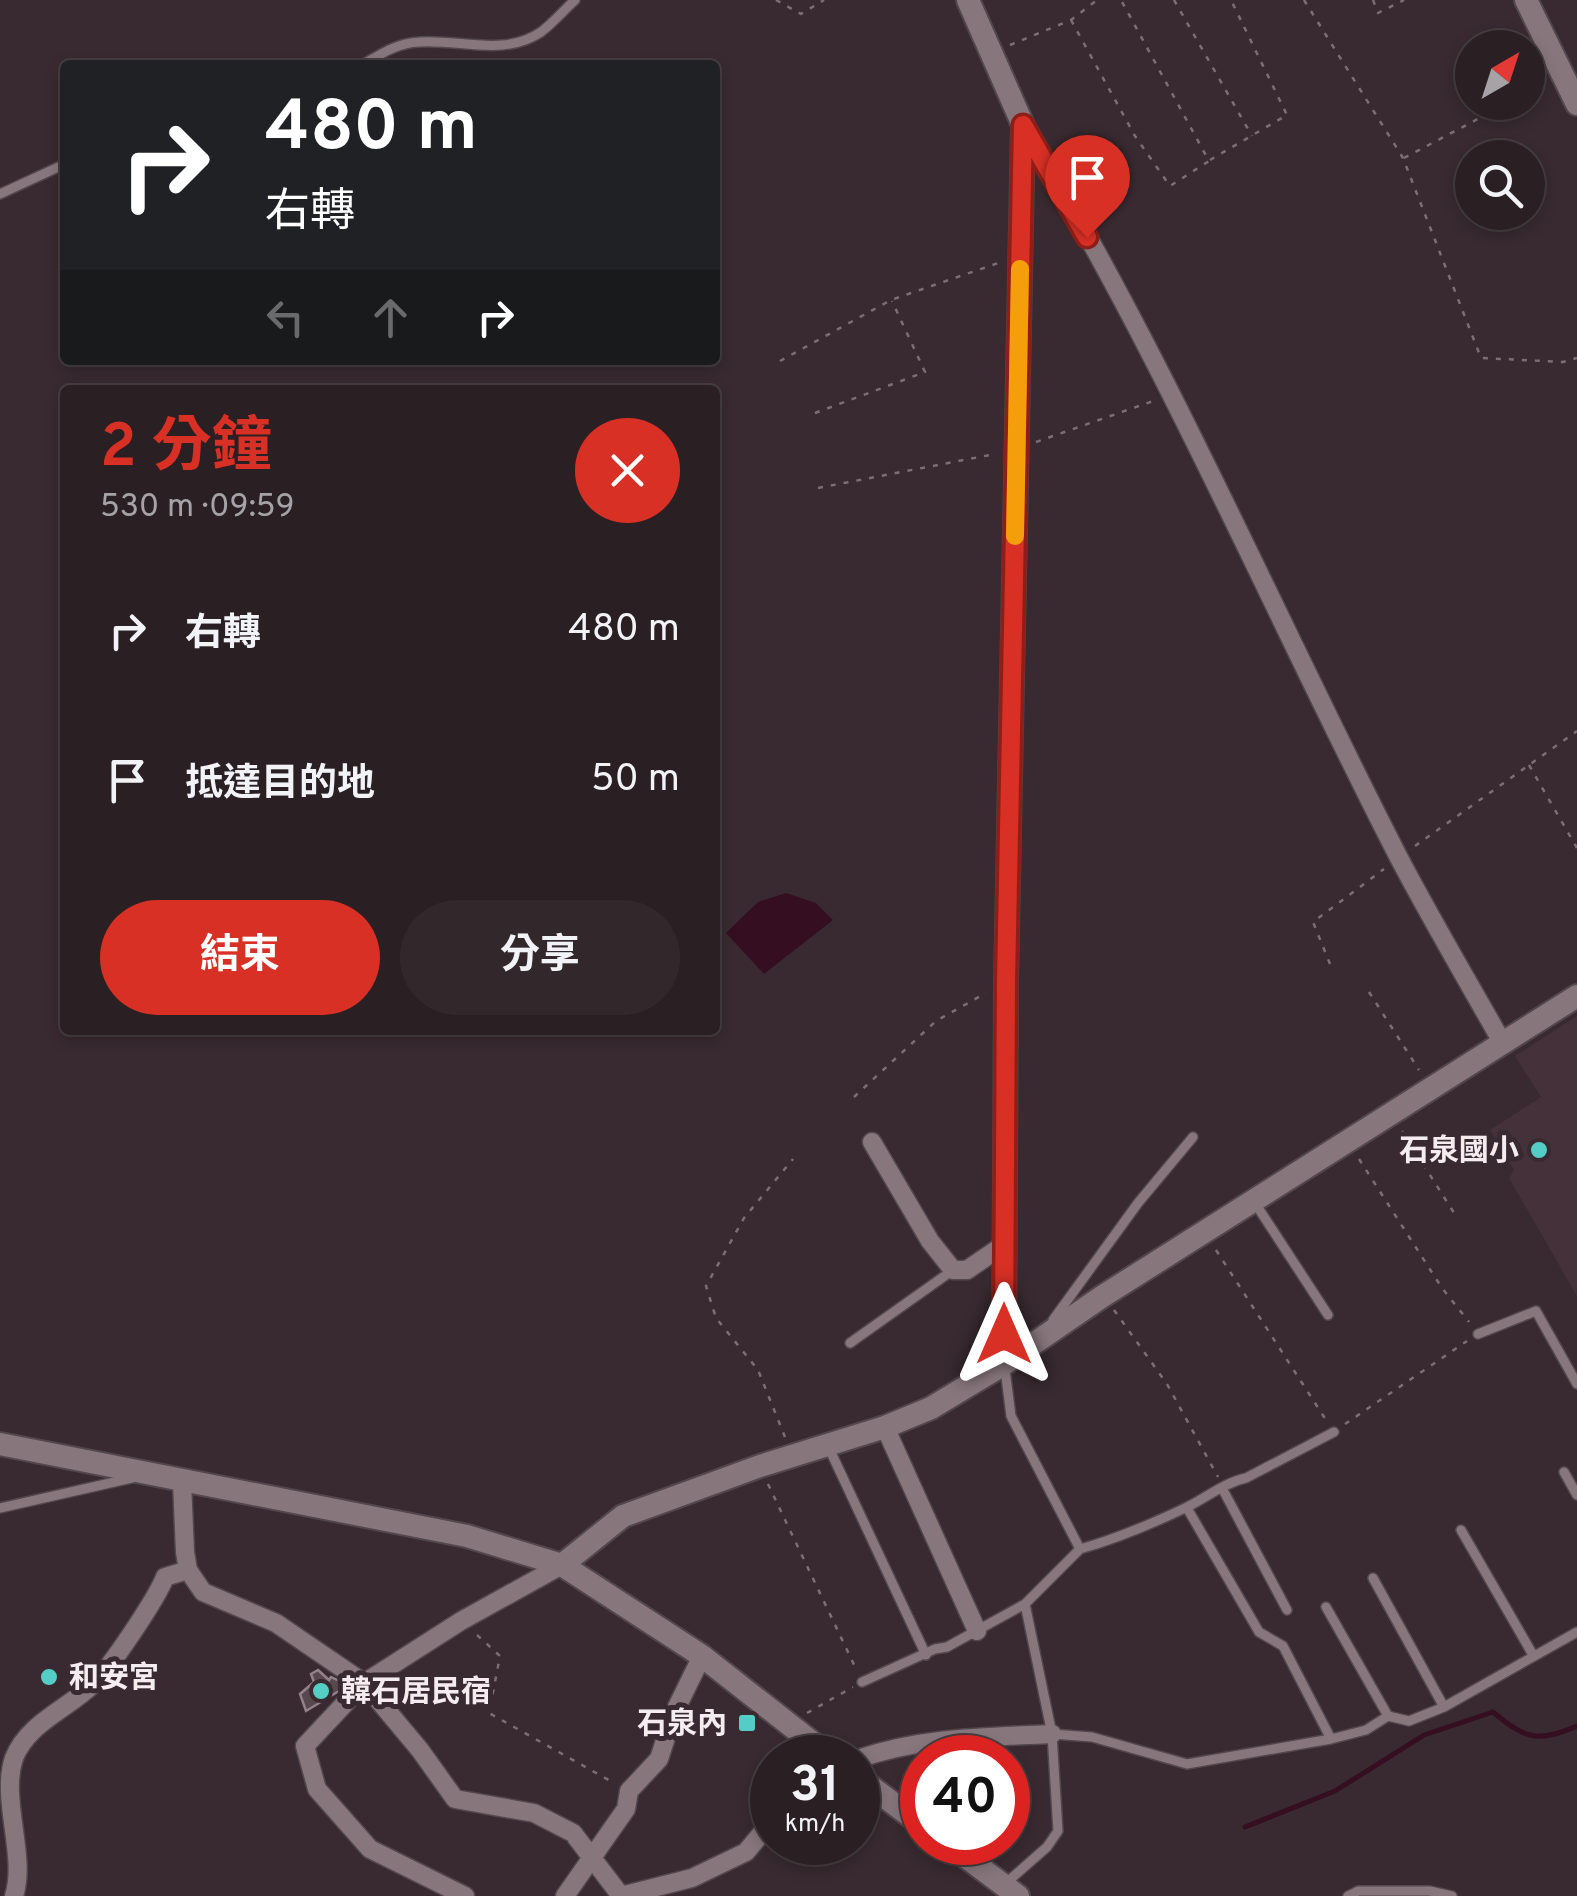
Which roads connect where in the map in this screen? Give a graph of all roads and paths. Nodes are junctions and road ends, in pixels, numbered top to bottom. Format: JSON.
{"nodes":[{"id":1,"x":575,"y":0,"type":"edge"},
{"id":2,"x":776,"y":0,"type":"edge"},
{"id":3,"x":824,"y":0,"type":"edge"},
{"id":4,"x":968,"y":0,"type":"edge"},
{"id":5,"x":1097,"y":0,"type":"edge"},
{"id":6,"x":1121,"y":0,"type":"edge"},
{"id":7,"x":1174,"y":0,"type":"edge"},
{"id":8,"x":1231,"y":0,"type":"edge"},
{"id":9,"x":1304,"y":0,"type":"edge"},
{"id":10,"x":1373,"y":0,"type":"edge"},
{"id":11,"x":1404,"y":0,"type":"edge"},
{"id":12,"x":1526,"y":0,"type":"edge"},
{"id":13,"x":1071,"y":20,"type":"junction"},
{"id":14,"x":990,"y":53,"type":"junction"},
{"id":15,"x":371,"y":60,"type":"edge"},
{"id":16,"x":1577,"y":104,"type":"edge"},
{"id":17,"x":1476,"y":120,"type":"edge"},
{"id":18,"x":1023,"y":125,"type":"junction"},
{"id":19,"x":1252,"y":136,"type":"junction"},
{"id":20,"x":1403,"y":158,"type":"junction"},
{"id":21,"x":1209,"y":161,"type":"junction"},
{"id":22,"x":60,"y":166,"type":"edge"},
{"id":23,"x":0,"y":194,"type":"edge"},
{"id":24,"x":1020,"y":257,"type":"junction"},
{"id":25,"x":891,"y":300,"type":"junction"},
{"id":26,"x":1577,"y":358,"type":"edge"},
{"id":27,"x":780,"y":361,"type":"dead end"},
{"id":28,"x":816,"y":413,"type":"dead end"},
{"id":29,"x":1577,"y":731,"type":"edge"},
{"id":30,"x":1528,"y":765,"type":"junction"},
{"id":31,"x":1577,"y":848,"type":"edge"},
{"id":32,"x":1399,"y":858,"type":"junction"},
{"id":33,"x":1330,"y":964,"type":"dead end"},
{"id":34,"x":1006,"y":982,"type":"junction"},
{"id":35,"x":1368,"y":992,"type":"dead end"},
{"id":36,"x":1577,"y":996,"type":"edge"},
{"id":37,"x":1502,"y":1042,"type":"junction"},
{"id":38,"x":1430,"y":1088,"type":"junction"},
{"id":39,"x":854,"y":1097,"type":"dead end"},
{"id":40,"x":1390,"y":1113,"type":"junction"},
{"id":41,"x":1194,"y":1137,"type":"dead end"},
{"id":42,"x":1348,"y":1140,"type":"junction"},
{"id":43,"x":872,"y":1142,"type":"dead end"},
{"id":44,"x":793,"y":1160,"type":"dead end"},
{"id":45,"x":1254,"y":1200,"type":"junction"},
{"id":46,"x":1456,"y":1216,"type":"dead end"},
{"id":47,"x":1204,"y":1232,"type":"junction"},
{"id":48,"x":1004,"y":1244,"type":"junction"},
{"id":49,"x":953,"y":1270,"type":"junction"},
{"id":50,"x":1103,"y":1296,"type":"junction"},
{"id":51,"x":1328,"y":1315,"type":"dead end"},
{"id":52,"x":1478,"y":1334,"type":"junction"},
{"id":53,"x":1040,"y":1339,"type":"junction"},
{"id":54,"x":850,"y":1343,"type":"dead end"},
{"id":55,"x":1004,"y":1364,"type":"junction"},
{"id":56,"x":1577,"y":1384,"type":"edge"},
{"id":57,"x":886,"y":1427,"type":"junction"},
{"id":58,"x":1334,"y":1432,"type":"junction"},
{"id":59,"x":0,"y":1444,"type":"edge"},
{"id":60,"x":828,"y":1446,"type":"junction"},
{"id":61,"x":793,"y":1456,"type":"junction"},
{"id":62,"x":760,"y":1466,"type":"junction"},
{"id":63,"x":1564,"y":1472,"type":"dead end"},
{"id":64,"x":144,"y":1475,"type":"junction"},
{"id":65,"x":182,"y":1482,"type":"junction"},
{"id":66,"x":1222,"y":1488,"type":"junction"},
{"id":67,"x":1577,"y":1495,"type":"edge"},
{"id":68,"x":0,"y":1508,"type":"edge"},
{"id":69,"x":1187,"y":1508,"type":"junction"},
{"id":70,"x":1461,"y":1530,"type":"dead end"},
{"id":71,"x":1080,"y":1550,"type":"junction"},
{"id":72,"x":562,"y":1565,"type":"junction"},
{"id":73,"x":188,"y":1570,"type":"junction"},
{"id":74,"x":1372,"y":1578,"type":"dead end"},
{"id":75,"x":1025,"y":1604,"type":"junction"},
{"id":76,"x":1326,"y":1607,"type":"dead end"},
{"id":77,"x":1286,"y":1610,"type":"dead end"},
{"id":78,"x":461,"y":1621,"type":"junction"},
{"id":79,"x":977,"y":1631,"type":"junction"},
{"id":80,"x":1577,"y":1632,"type":"edge"},
{"id":81,"x":926,"y":1654,"type":"junction"},
{"id":82,"x":1533,"y":1655,"type":"junction"},
{"id":83,"x":702,"y":1656,"type":"junction"},
{"id":84,"x":364,"y":1682,"type":"junction"},
{"id":85,"x":862,"y":1682,"type":"junction"},
{"id":86,"x":1444,"y":1707,"type":"junction"},
{"id":87,"x":1388,"y":1716,"type":"junction"},
{"id":88,"x":788,"y":1723,"type":"junction"},
{"id":89,"x":1052,"y":1734,"type":"junction"},
{"id":90,"x":803,"y":1735,"type":"edge"},
{"id":91,"x":1331,"y":1739,"type":"junction"},
{"id":92,"x":880,"y":1750,"type":"edge"},
{"id":93,"x":629,"y":1791,"type":"junction"},
{"id":94,"x":880,"y":1793,"type":"edge"},
{"id":95,"x":900,"y":1808,"type":"edge"},
{"id":96,"x":750,"y":1847,"type":"edge"},
{"id":97,"x":592,"y":1860,"type":"junction"},
{"id":98,"x":977,"y":1865,"type":"edge"},
{"id":99,"x":1011,"y":1890,"type":"edge"},
{"id":100,"x":14,"y":1896,"type":"edge"},
{"id":101,"x":465,"y":1896,"type":"edge"},
{"id":102,"x":565,"y":1896,"type":"edge"},
{"id":103,"x":1348,"y":1896,"type":"edge"},
{"id":104,"x":1452,"y":1896,"type":"edge"}],
"edges":[{"from":1,"to":15,"type":"lane"},
{"from":2,"to":3,"type":"path"},
{"from":4,"to":14,"type":"street"},
{"from":5,"to":13,"type":"path"},
{"from":6,"to":21,"type":"path"},
{"from":7,"to":19,"type":"path"},
{"from":8,"to":19,"type":"path"},
{"from":9,"to":20,"type":"path"},
{"from":10,"to":11,"type":"path"},
{"from":12,"to":16,"type":"street"},
{"from":13,"to":14,"type":"path"},
{"from":13,"to":21,"type":"path"},
{"from":14,"to":18,"type":"street"},
{"from":17,"to":20,"type":"path"},
{"from":18,"to":24,"type":"street"},
{"from":18,"to":32,"type":"street"},
{"from":19,"to":21,"type":"path"},
{"from":20,"to":26,"type":"path"},
{"from":22,"to":23,"type":"lane"},
{"from":24,"to":25,"type":"path"},
{"from":24,"to":34,"type":"street"},
{"from":25,"to":27,"type":"path"},
{"from":25,"to":28,"type":"path"},
{"from":29,"to":30,"type":"path"},
{"from":30,"to":31,"type":"path"},
{"from":30,"to":32,"type":"path"},
{"from":32,"to":33,"type":"path"},
{"from":32,"to":37,"type":"street"},
{"from":34,"to":39,"type":"path"},
{"from":34,"to":48,"type":"street"},
{"from":35,"to":38,"type":"path"},
{"from":36,"to":37,"type":"street"},
{"from":37,"to":38,"type":"street"},
{"from":38,"to":40,"type":"street"},
{"from":40,"to":42,"type":"street"},
{"from":40,"to":46,"type":"path"},
{"from":41,"to":53,"type":"lane"},
{"from":42,"to":45,"type":"street"},
{"from":42,"to":52,"type":"path"},
{"from":43,"to":49,"type":"street"},
{"from":44,"to":61,"type":"path"},
{"from":45,"to":47,"type":"street"},
{"from":45,"to":51,"type":"lane"},
{"from":47,"to":50,"type":"street"},
{"from":47,"to":58,"type":"path"},
{"from":48,"to":49,"type":"street"},
{"from":48,"to":55,"type":"street"},
{"from":49,"to":54,"type":"lane"},
{"from":50,"to":53,"type":"street"},
{"from":50,"to":66,"type":"path"},
{"from":52,"to":56,"type":"lane"},
{"from":52,"to":58,"type":"path"},
{"from":53,"to":55,"type":"street"},
{"from":55,"to":57,"type":"street"},
{"from":55,"to":71,"type":"lane"},
{"from":57,"to":60,"type":"street"},
{"from":57,"to":79,"type":"street"},
{"from":58,"to":66,"type":"lane"},
{"from":59,"to":64,"type":"street"},
{"from":60,"to":61,"type":"street"},
{"from":60,"to":81,"type":"lane"},
{"from":61,"to":62,"type":"street"},
{"from":62,"to":72,"type":"street"},
{"from":62,"to":85,"type":"path"},
{"from":63,"to":67,"type":"lane"},
{"from":64,"to":65,"type":"street"},
{"from":64,"to":68,"type":"lane"},
{"from":65,"to":72,"type":"street"},
{"from":65,"to":73,"type":"street"},
{"from":66,"to":69,"type":"lane"},
{"from":66,"to":77,"type":"lane"},
{"from":69,"to":71,"type":"lane"},
{"from":69,"to":91,"type":"lane"},
{"from":70,"to":82,"type":"lane"},
{"from":71,"to":75,"type":"lane"},
{"from":72,"to":78,"type":"street"},
{"from":72,"to":83,"type":"street"},
{"from":73,"to":84,"type":"street"},
{"from":73,"to":100,"type":"street"},
{"from":74,"to":86,"type":"lane"},
{"from":75,"to":79,"type":"lane"},
{"from":75,"to":89,"type":"lane"},
{"from":76,"to":87,"type":"lane"},
{"from":78,"to":84,"type":"street"},
{"from":78,"to":93,"type":"path"},
{"from":79,"to":81,"type":"lane"},
{"from":80,"to":82,"type":"lane"},
{"from":81,"to":85,"type":"lane"},
{"from":82,"to":86,"type":"lane"},
{"from":83,"to":88,"type":"street"},
{"from":83,"to":93,"type":"street"},
{"from":84,"to":97,"type":"street"},
{"from":84,"to":101,"type":"street"},
{"from":85,"to":88,"type":"path"},
{"from":86,"to":87,"type":"lane"},
{"from":87,"to":91,"type":"lane"},
{"from":88,"to":90,"type":"street"},
{"from":89,"to":91,"type":"lane"},
{"from":89,"to":92,"type":"street"},
{"from":89,"to":99,"type":"lane"},
{"from":93,"to":97,"type":"street"},
{"from":94,"to":95,"type":"street"},
{"from":96,"to":97,"type":"street"},
{"from":97,"to":102,"type":"street"},
{"from":98,"to":99,"type":"street"},
{"from":103,"to":104,"type":"lane"}]}
